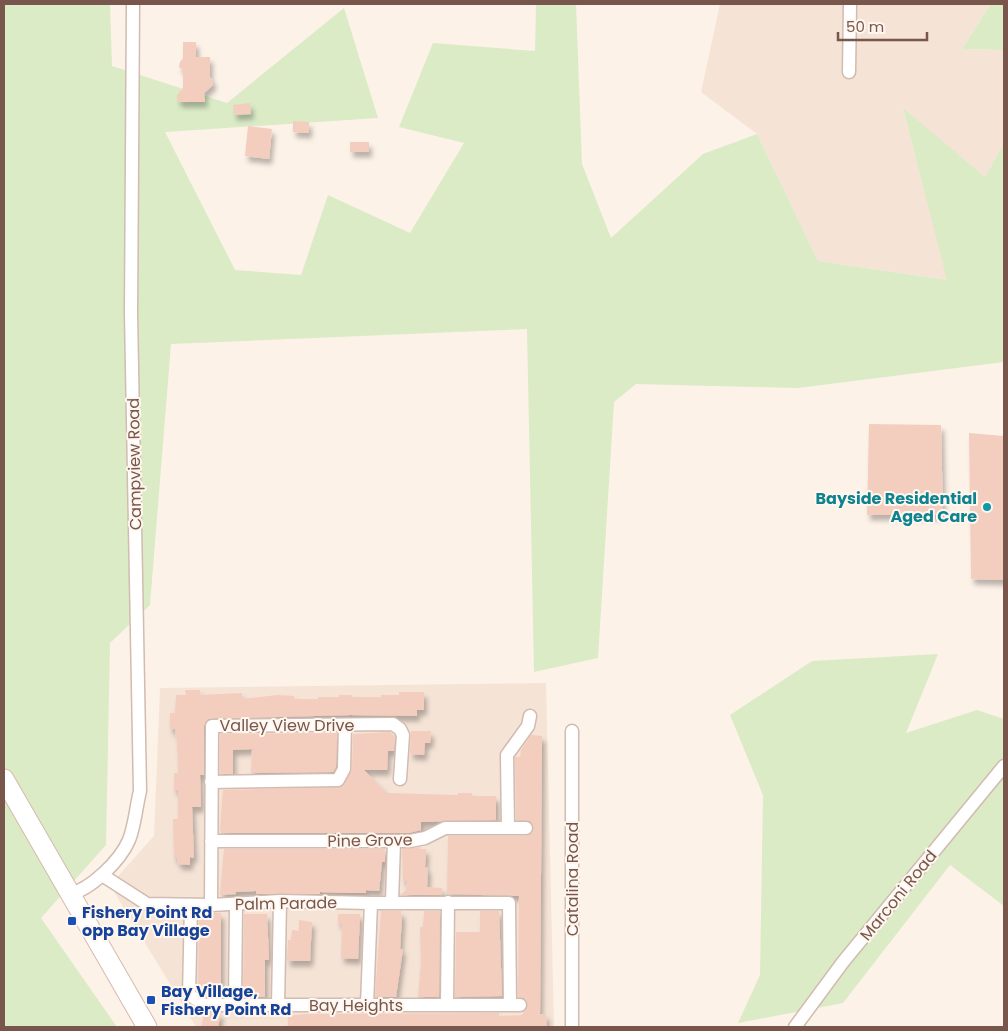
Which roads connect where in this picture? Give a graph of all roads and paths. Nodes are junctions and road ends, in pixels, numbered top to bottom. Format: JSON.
{"nodes":[{"id":1,"x":133,"y":4,"type":"edge"},
{"id":2,"x":850,"y":4,"type":"edge"},
{"id":3,"x":849,"y":72,"type":"dead end"},
{"id":4,"x":530,"y":716,"type":"dead end"},
{"id":5,"x":345,"y":725,"type":"junction"},
{"id":6,"x":572,"y":731,"type":"dead end"},
{"id":7,"x":1004,"y":766,"type":"edge"},
{"id":8,"x":4,"y":779,"type":"edge"},
{"id":9,"x":400,"y":779,"type":"dead end"},
{"id":10,"x":212,"y":782,"type":"junction"},
{"id":11,"x":508,"y":828,"type":"junction"},
{"id":12,"x":526,"y":828,"type":"dead end"},
{"id":13,"x":211,"y":841,"type":"junction"},
{"id":14,"x":394,"y":842,"type":"junction"},
{"id":15,"x":102,"y":875,"type":"junction"},
{"id":16,"x":70,"y":894,"type":"junction"},
{"id":17,"x":280,"y":901,"type":"junction"},
{"id":18,"x":392,"y":902,"type":"junction"},
{"id":19,"x":448,"y":902,"type":"junction"},
{"id":20,"x":371,"y":903,"type":"junction"},
{"id":21,"x":236,"y":904,"type":"junction"},
{"id":22,"x":190,"y":905,"type":"junction"},
{"id":23,"x":211,"y":905,"type":"junction"},
{"id":24,"x":447,"y":1004,"type":"junction"},
{"id":25,"x":515,"y":1004,"type":"joint"},
{"id":26,"x":235,"y":1005,"type":"junction"},
{"id":27,"x":367,"y":1005,"type":"junction"},
{"id":28,"x":278,"y":1006,"type":"junction"},
{"id":29,"x":147,"y":1027,"type":"edge"},
{"id":30,"x":572,"y":1027,"type":"edge"},
{"id":31,"x":794,"y":1027,"type":"edge"}],
"edges":[{"from":1,"to":15,"type":"street","name":"Campview Road"},
{"from":2,"to":3,"type":"street"},
{"from":4,"to":11,"type":"street"},
{"from":5,"to":9,"type":"street","name":"Valley View Drive"},
{"from":5,"to":10,"type":"street"},
{"from":5,"to":10,"type":"street","name":"Valley View Drive"},
{"from":6,"to":30,"type":"street","name":"Catalina Road"},
{"from":7,"to":31,"type":"street","name":"Marconi Road"},
{"from":8,"to":16,"type":"main road"},
{"from":10,"to":13,"type":"street","name":"Valley View Drive"},
{"from":11,"to":12,"type":"street","name":"Pine Grove"},
{"from":11,"to":14,"type":"street","name":"Pine Grove"},
{"from":13,"to":14,"type":"street","name":"Pine Grove"},
{"from":13,"to":23,"type":"street","name":"Valley View Drive"},
{"from":14,"to":18,"type":"street"},
{"from":15,"to":16,"type":"street","name":"Campview Road"},
{"from":15,"to":22,"type":"street","name":"Palm Parade"},
{"from":16,"to":29,"type":"main road"},
{"from":17,"to":20,"type":"street","name":"Palm Parade"},
{"from":17,"to":21,"type":"street","name":"Palm Parade"},
{"from":17,"to":28,"type":"street"},
{"from":18,"to":19,"type":"street","name":"Palm Parade"},
{"from":18,"to":20,"type":"street","name":"Palm Parade"},
{"from":19,"to":24,"type":"street"},
{"from":19,"to":25,"type":"street","name":"Palm Parade"},
{"from":20,"to":27,"type":"street"},
{"from":21,"to":23,"type":"street","name":"Palm Parade"},
{"from":21,"to":26,"type":"street"},
{"from":22,"to":23,"type":"street","name":"Palm Parade"},
{"from":22,"to":26,"type":"street","name":"Bay Heights"},
{"from":24,"to":25,"type":"street","name":"Bay Heights"},
{"from":24,"to":27,"type":"street","name":"Bay Heights"},
{"from":26,"to":28,"type":"street","name":"Bay Heights"},
{"from":27,"to":28,"type":"street","name":"Bay Heights"}]}
